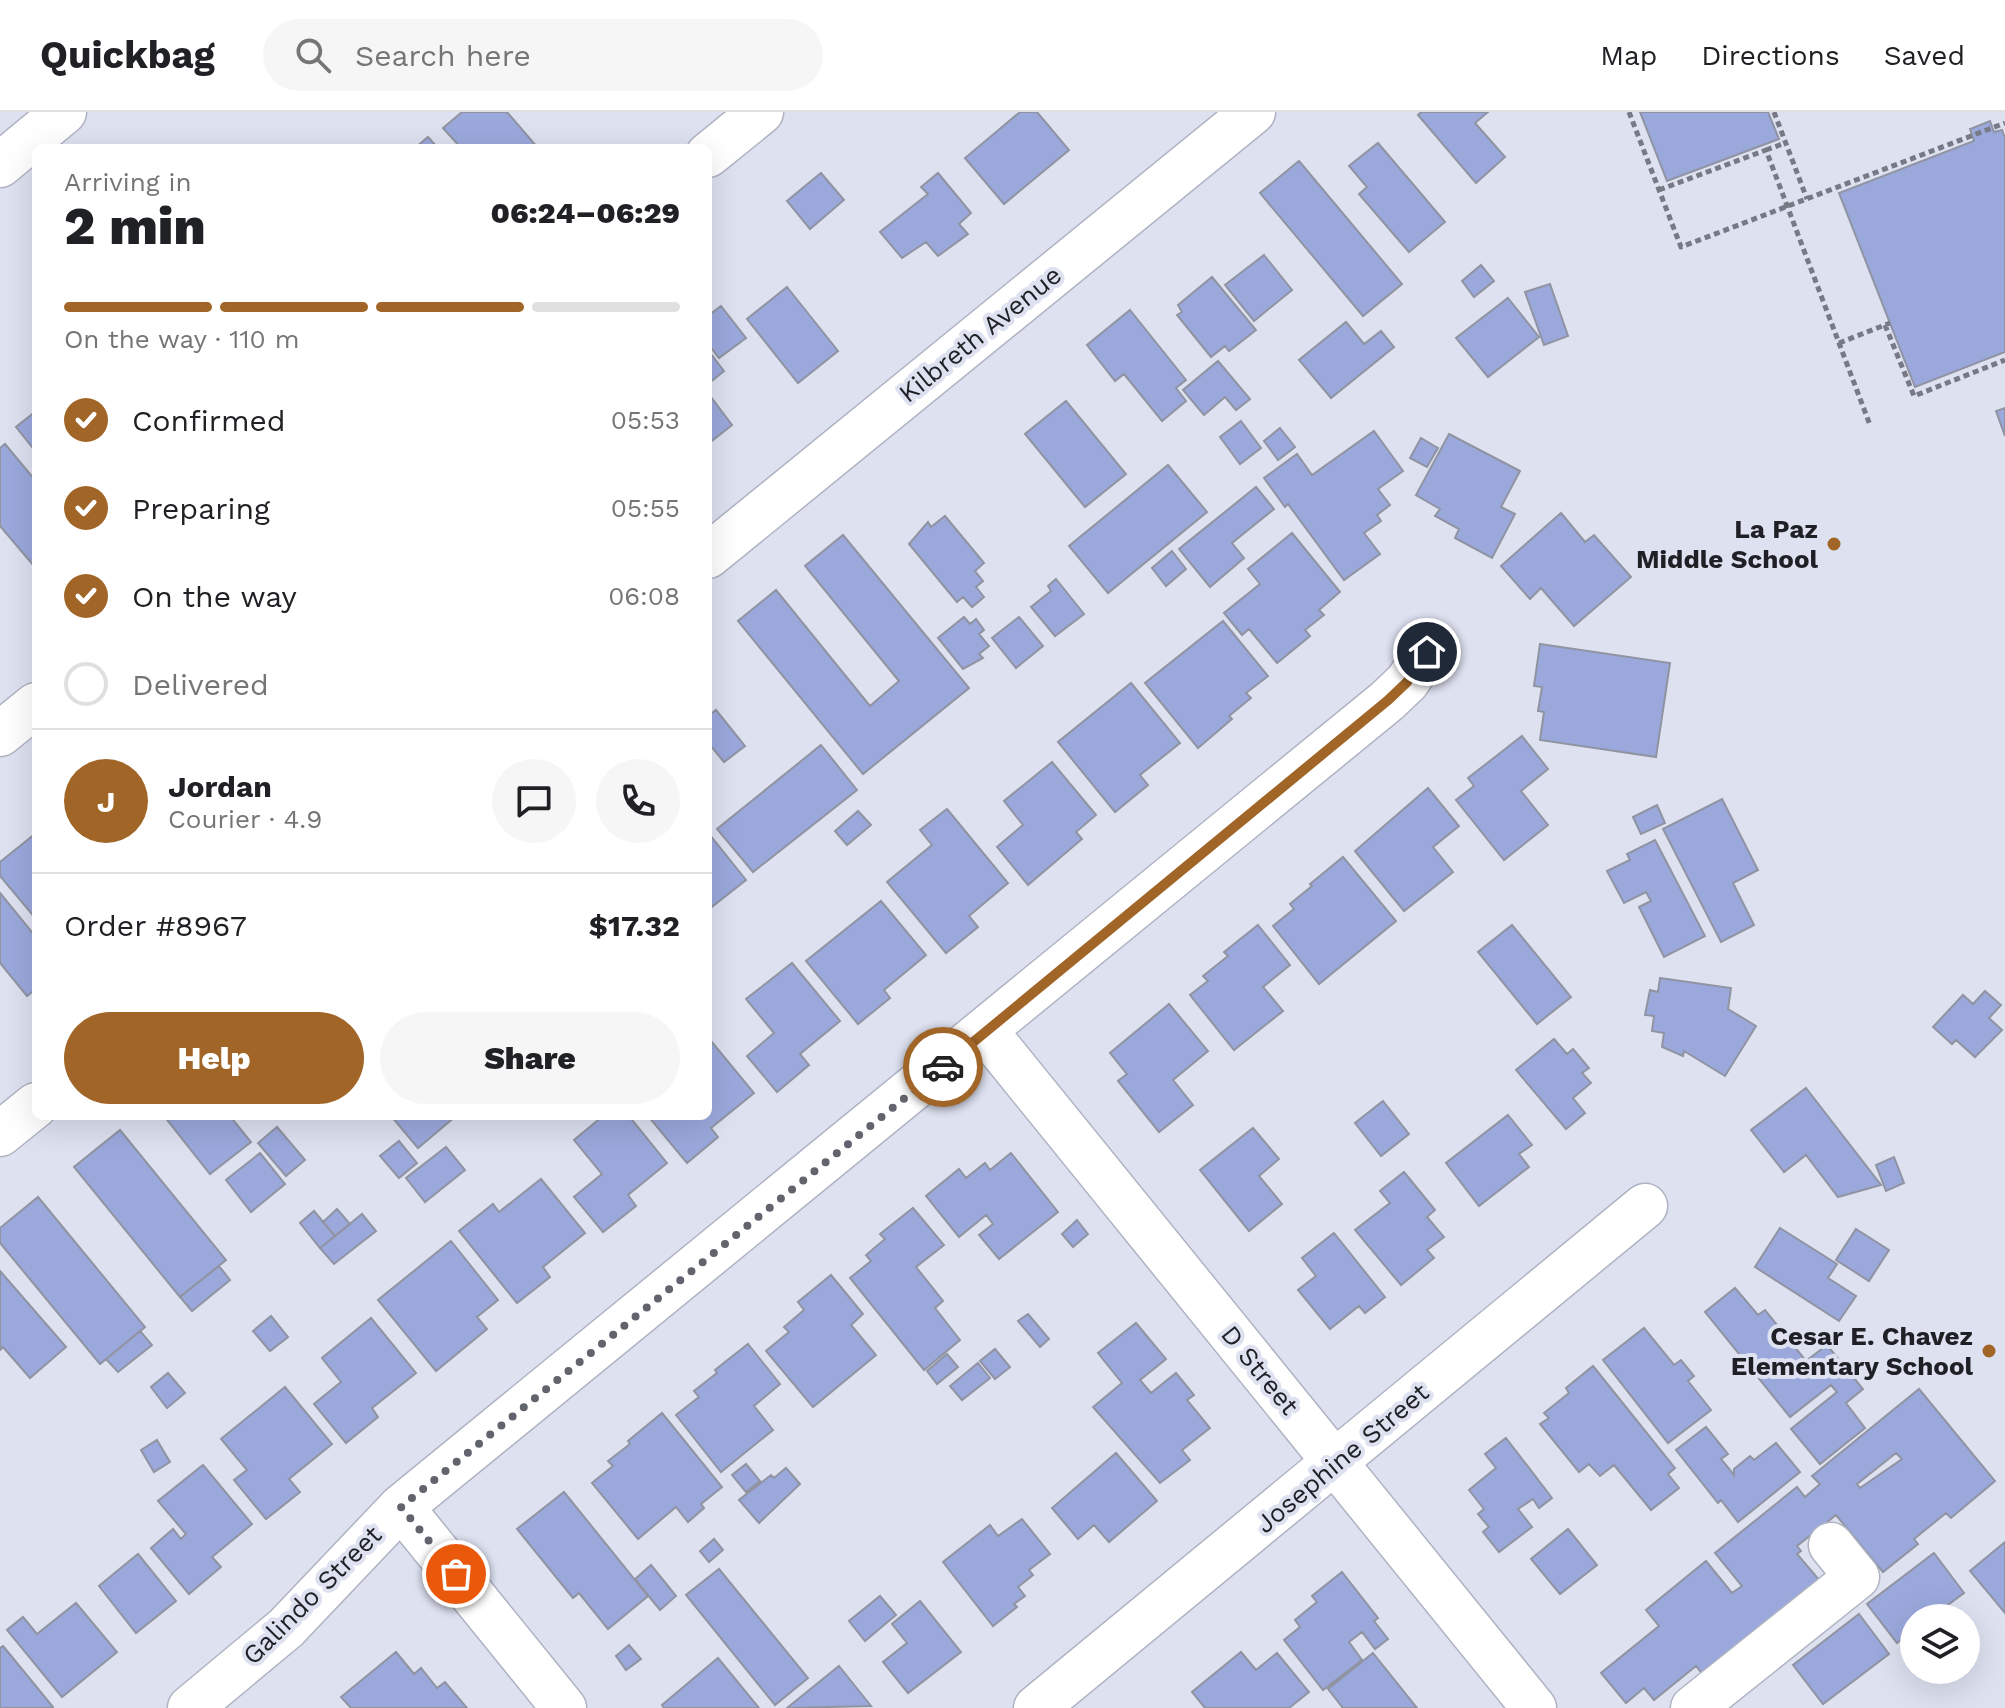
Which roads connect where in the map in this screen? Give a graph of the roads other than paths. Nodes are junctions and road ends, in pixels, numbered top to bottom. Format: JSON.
{"nodes":[{"id":1,"x":64,"y":112,"type":"edge"},
{"id":2,"x":761,"y":112,"type":"edge"},
{"id":3,"x":1253,"y":112,"type":"edge"},
{"id":4,"x":712,"y":152,"type":"edge"},
{"id":5,"x":3,"y":157,"type":"edge"},
{"id":6,"x":712,"y":553,"type":"edge"},
{"id":7,"x":1427,"y":652,"type":"dead end"},
{"id":8,"x":32,"y":708,"type":"edge"},
{"id":9,"x":0,"y":734,"type":"edge"},
{"id":10,"x":986,"y":1032,"type":"junction"},
{"id":11,"x":32,"y":1108,"type":"edge"},
{"id":12,"x":0,"y":1134,"type":"edge"},
{"id":13,"x":1645,"y":1206,"type":"dead end"},
{"id":14,"x":1336,"y":1464,"type":"junction"},
{"id":15,"x":401,"y":1507,"type":"junction"},
{"id":16,"x":1831,"y":1545,"type":"dead end"},
{"id":17,"x":190,"y":1708,"type":"edge"},
{"id":18,"x":564,"y":1708,"type":"edge"},
{"id":19,"x":1036,"y":1708,"type":"edge"},
{"id":20,"x":1534,"y":1708,"type":"edge"},
{"id":21,"x":1693,"y":1708,"type":"edge"}],
"edges":[{"from":1,"to":5,"type":"street"},
{"from":2,"to":4,"type":"street"},
{"from":3,"to":6,"type":"street","name":"Kilbreth Avenue"},
{"from":7,"to":10,"type":"street","name":"Galindo Street"},
{"from":8,"to":9,"type":"street"},
{"from":10,"to":14,"type":"street","name":"D Street"},
{"from":10,"to":15,"type":"street","name":"Galindo Street"},
{"from":11,"to":12,"type":"street"},
{"from":13,"to":14,"type":"street","name":"Josephine Street"},
{"from":14,"to":19,"type":"street","name":"Josephine Street"},
{"from":14,"to":20,"type":"street","name":"D Street"},
{"from":15,"to":17,"type":"street","name":"Galindo Street"},
{"from":15,"to":18,"type":"street"},
{"from":16,"to":21,"type":"street"}]}
